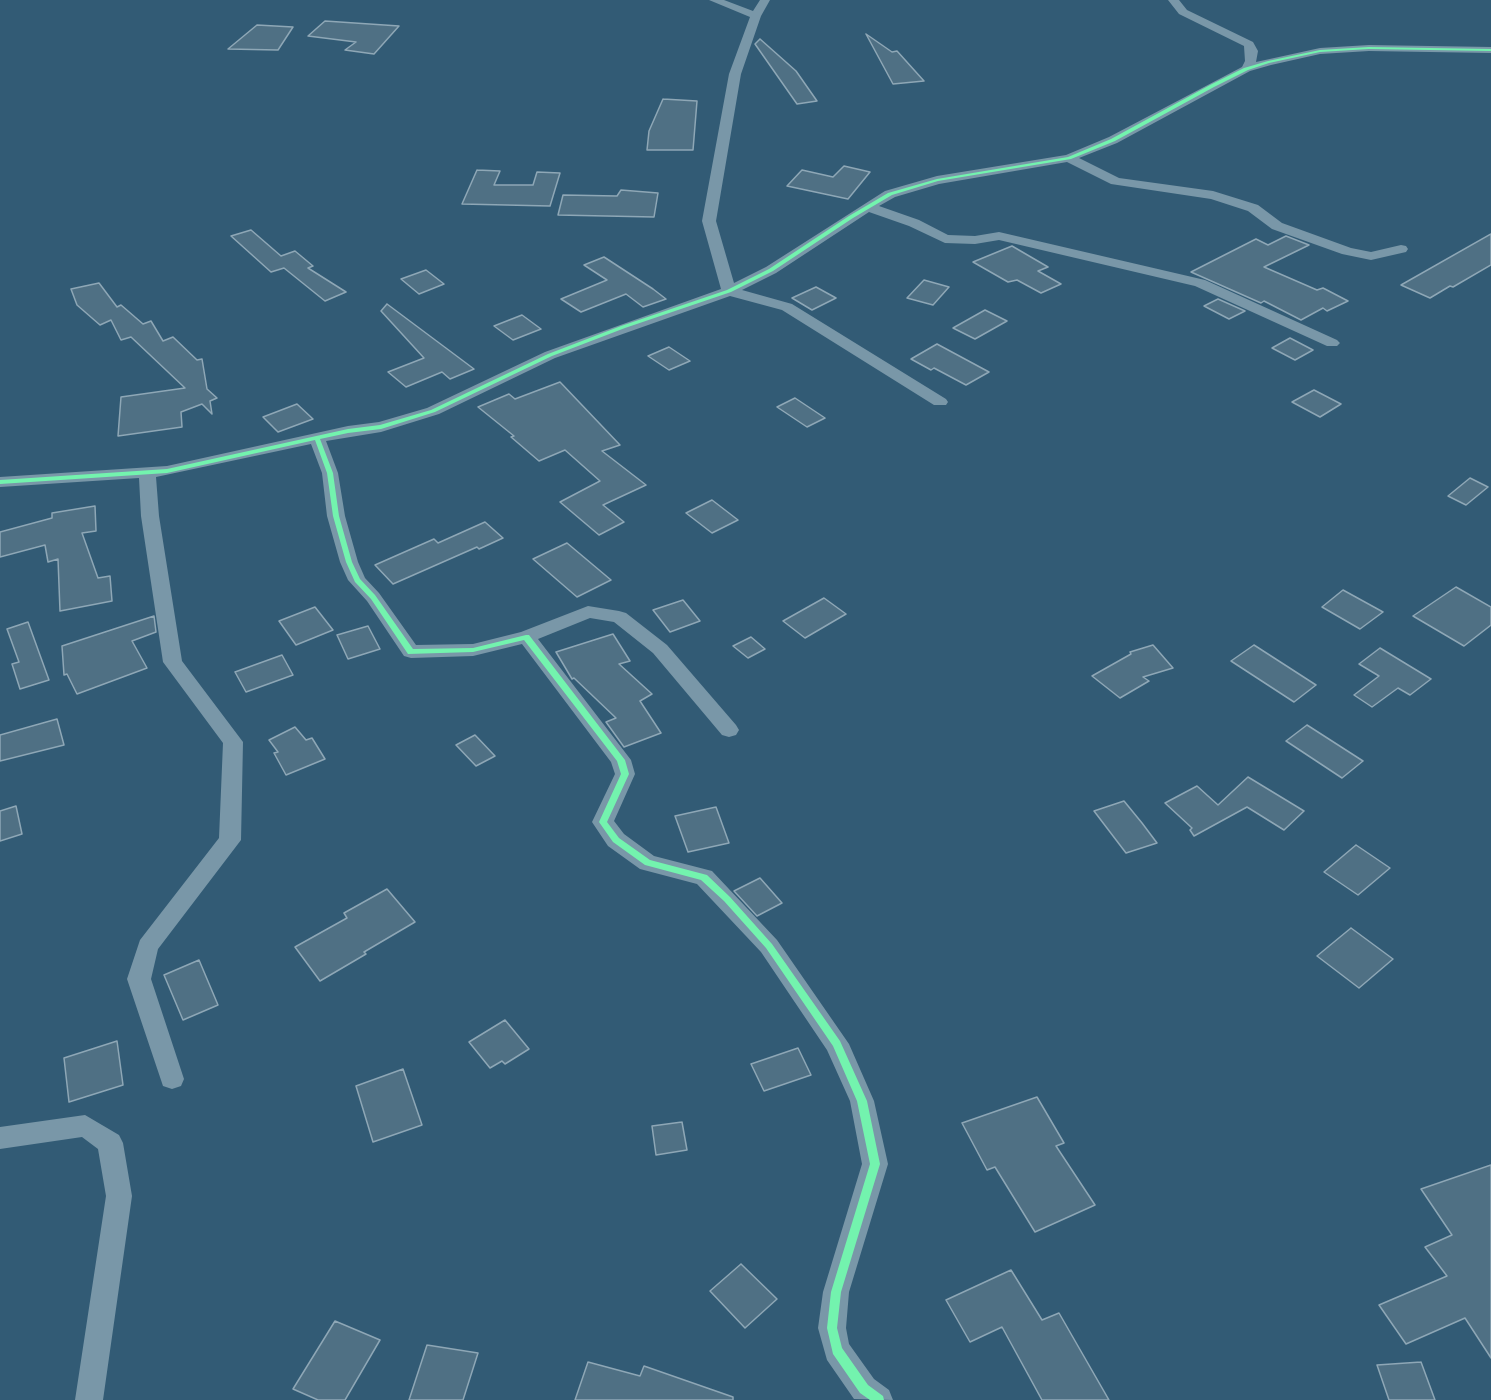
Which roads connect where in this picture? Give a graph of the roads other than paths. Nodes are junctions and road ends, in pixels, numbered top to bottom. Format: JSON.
{"nodes":[{"id":1,"x":714,"y":0,"type":"edge"},
{"id":2,"x":765,"y":0,"type":"edge"},
{"id":3,"x":1173,"y":0,"type":"edge"},
{"id":4,"x":756,"y":16,"type":"junction"},
{"id":5,"x":1491,"y":50,"type":"edge"},
{"id":6,"x":1246,"y":69,"type":"junction"},
{"id":7,"x":1069,"y":158,"type":"junction"},
{"id":8,"x":868,"y":207,"type":"junction"},
{"id":9,"x":1401,"y":249,"type":"dead end"},
{"id":10,"x":729,"y":291,"type":"junction"},
{"id":11,"x":1332,"y":343,"type":"dead end"},
{"id":12,"x":940,"y":402,"type":"dead end"},
{"id":13,"x":317,"y":438,"type":"junction"},
{"id":14,"x":147,"y":472,"type":"junction"},
{"id":15,"x":0,"y":482,"type":"edge"},
{"id":16,"x":525,"y":637,"type":"junction"},
{"id":17,"x":729,"y":730,"type":"dead end"},
{"id":18,"x":172,"y":1079,"type":"dead end"},
{"id":19,"x":0,"y":1138,"type":"edge"},
{"id":20,"x":89,"y":1400,"type":"edge"},
{"id":21,"x":879,"y":1400,"type":"edge"}],
"edges":[{"from":1,"to":4,"type":"street"},
{"from":2,"to":4,"type":"street"},
{"from":3,"to":6,"type":"street"},
{"from":4,"to":10,"type":"street"},
{"from":5,"to":6,"type":"street"},
{"from":6,"to":7,"type":"street"},
{"from":7,"to":8,"type":"street"},
{"from":7,"to":9,"type":"street"},
{"from":8,"to":10,"type":"street"},
{"from":8,"to":11,"type":"street"},
{"from":10,"to":12,"type":"street"},
{"from":10,"to":13,"type":"street"},
{"from":13,"to":14,"type":"street"},
{"from":13,"to":16,"type":"street"},
{"from":14,"to":15,"type":"street"},
{"from":14,"to":18,"type":"street"},
{"from":16,"to":17,"type":"street"},
{"from":16,"to":21,"type":"street"},
{"from":19,"to":20,"type":"street"}]}
